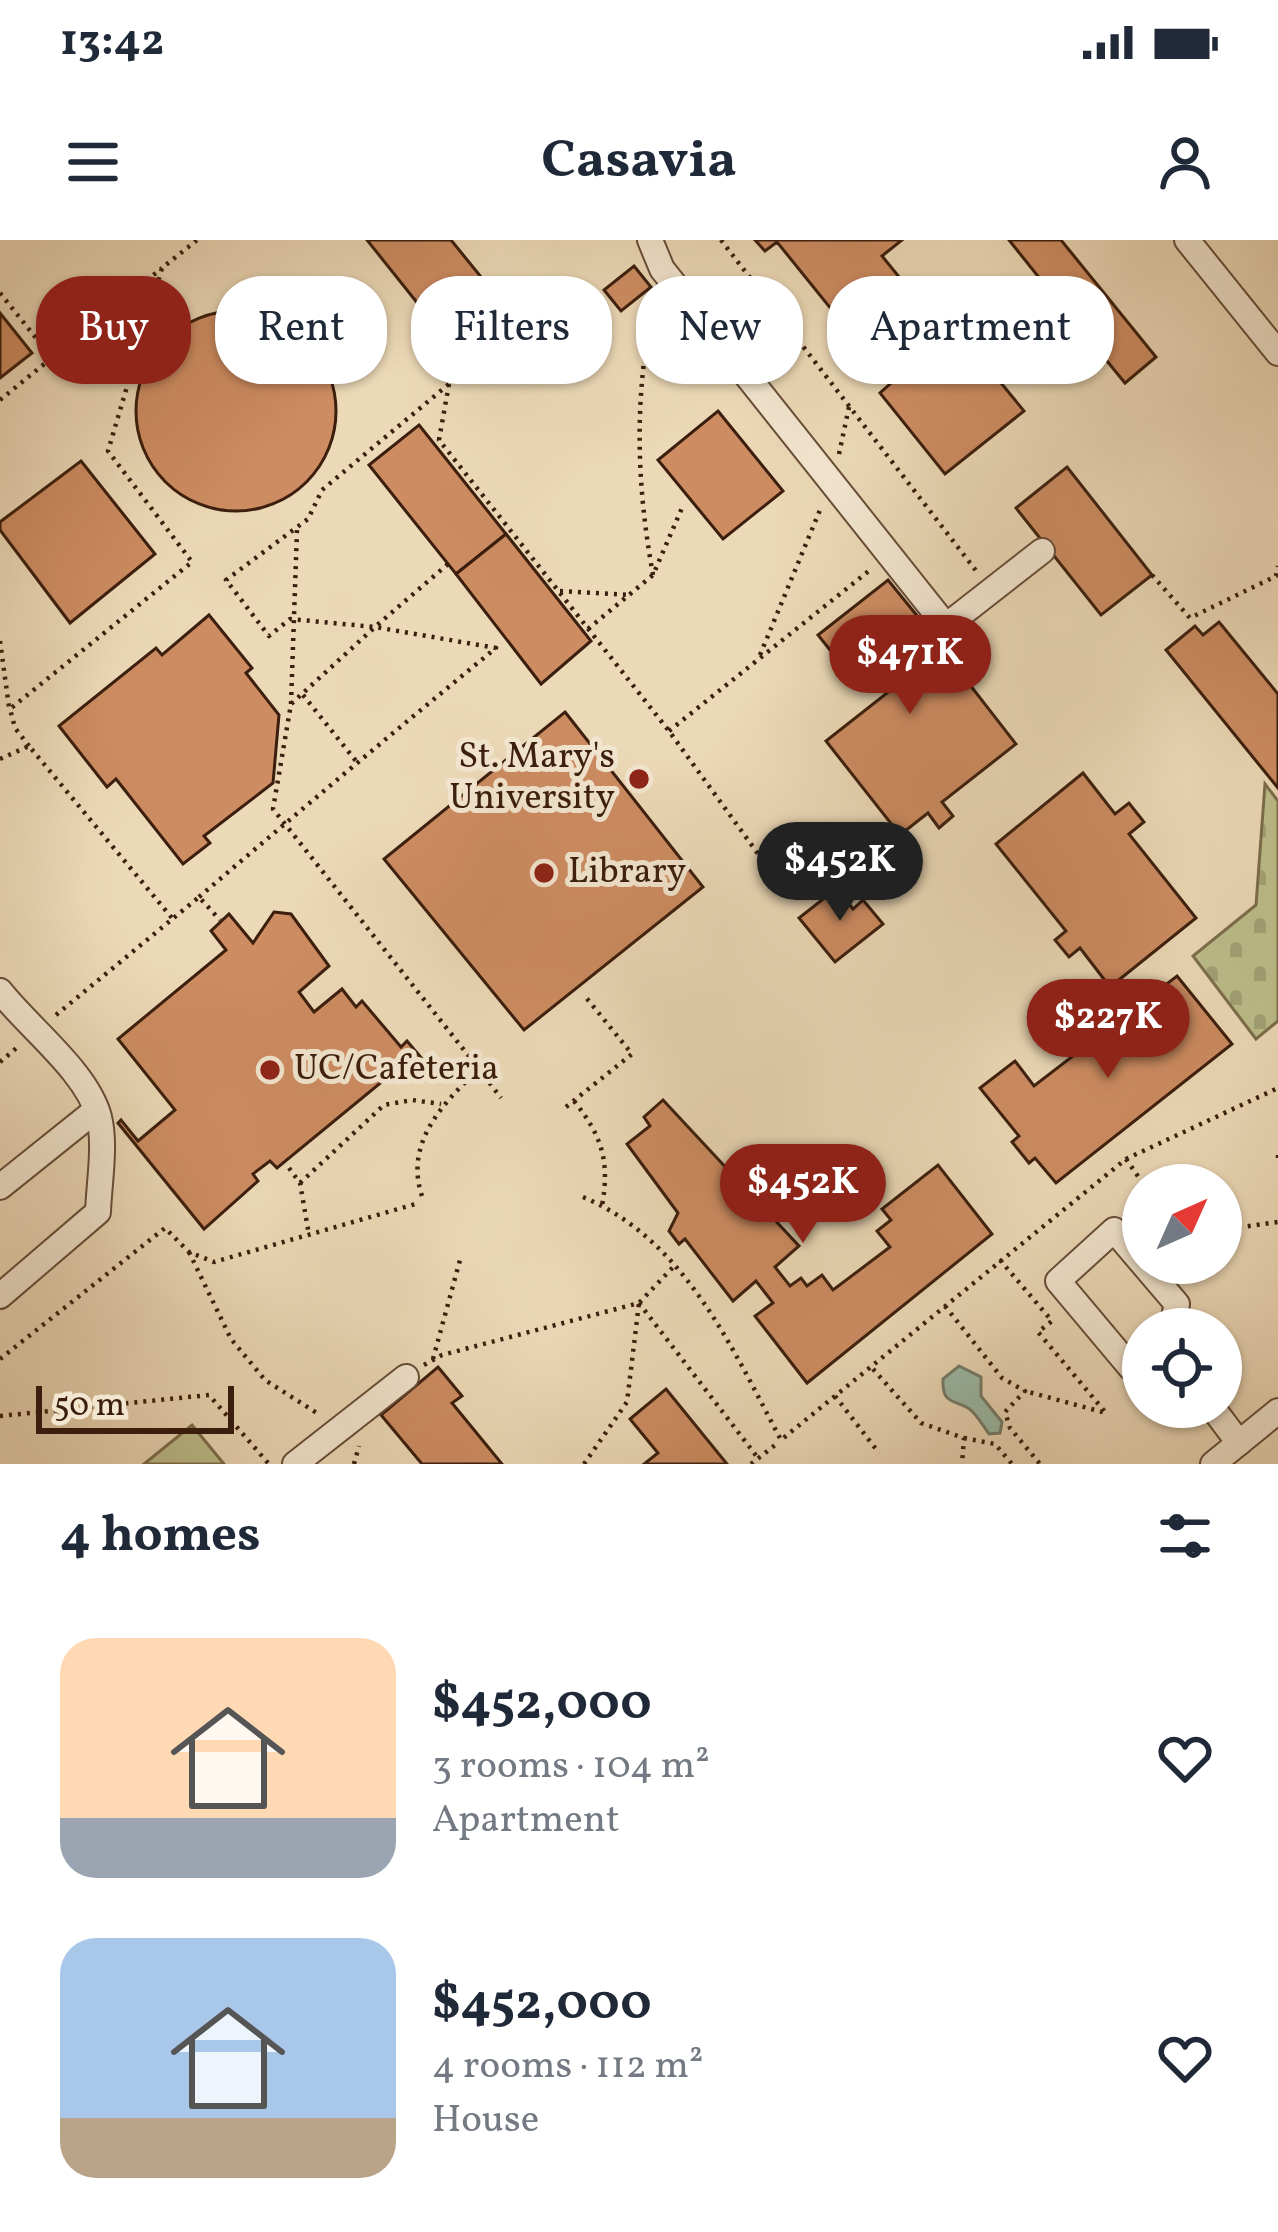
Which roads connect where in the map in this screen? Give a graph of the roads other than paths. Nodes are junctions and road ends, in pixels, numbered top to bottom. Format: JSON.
{"nodes":[{"id":1,"x":650,"y":240,"type":"edge"},
{"id":2,"x":1187,"y":240,"type":"edge"},
{"id":3,"x":1278,"y":352,"type":"edge"},
{"id":4,"x":1042,"y":551,"type":"dead end"},
{"id":5,"x":0,"y":991,"type":"edge"},
{"id":6,"x":96,"y":1109,"type":"junction"},
{"id":7,"x":0,"y":1187,"type":"edge"},
{"id":8,"x":0,"y":1296,"type":"edge"},
{"id":9,"x":1176,"y":1308,"type":"edge"},
{"id":10,"x":1122,"y":1357,"type":"edge"},
{"id":11,"x":406,"y":1377,"type":"dead end"},
{"id":12,"x":1278,"y":1411,"type":"edge"},
{"id":13,"x":1228,"y":1428,"type":"edge"},
{"id":14,"x":1239,"y":1443,"type":"junction"},
{"id":15,"x":295,"y":1464,"type":"edge"},
{"id":16,"x":1213,"y":1464,"type":"edge"}],
"edges":[{"from":1,"to":4,"type":"street"},
{"from":2,"to":3,"type":"street"},
{"from":5,"to":6,"type":"street"},
{"from":6,"to":7,"type":"street"},
{"from":6,"to":8,"type":"street"},
{"from":9,"to":10,"type":"street"},
{"from":11,"to":15,"type":"street"},
{"from":12,"to":14,"type":"street"},
{"from":13,"to":14,"type":"street"},
{"from":14,"to":16,"type":"street"}]}
